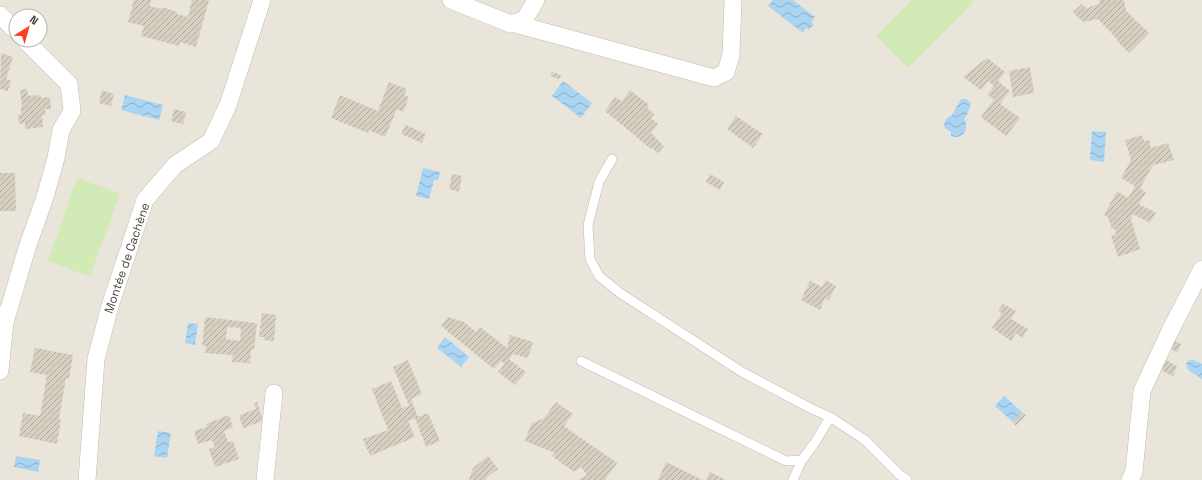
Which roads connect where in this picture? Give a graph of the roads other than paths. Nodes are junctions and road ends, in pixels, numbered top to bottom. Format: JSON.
{"nodes":[{"id":1,"x":262,"y":0,"type":"edge"},
{"id":2,"x":451,"y":0,"type":"edge"},
{"id":3,"x":536,"y":0,"type":"edge"},
{"id":4,"x":733,"y":0,"type":"edge"},
{"id":5,"x":0,"y":15,"type":"edge"},
{"id":6,"x":8,"y":23,"type":"edge"},
{"id":7,"x":512,"y":23,"type":"junction"},
{"id":8,"x":33,"y":48,"type":"edge"},
{"id":9,"x":612,"y":159,"type":"dead end"},
{"id":10,"x":1202,"y":269,"type":"edge"},
{"id":11,"x":3,"y":319,"type":"edge"},
{"id":12,"x":581,"y":361,"type":"dead end"},
{"id":13,"x":0,"y":371,"type":"edge"},
{"id":14,"x":274,"y":393,"type":"dead end"},
{"id":15,"x":830,"y":417,"type":"junction"},
{"id":16,"x":802,"y":460,"type":"junction"},
{"id":17,"x":87,"y":480,"type":"edge"},
{"id":18,"x":265,"y":480,"type":"edge"},
{"id":19,"x":793,"y":480,"type":"edge"},
{"id":20,"x":907,"y":480,"type":"edge"},
{"id":21,"x":1130,"y":480,"type":"edge"}],
"edges":[{"from":1,"to":17,"type":"street","name":"Montée de Cachène"},
{"from":2,"to":7,"type":"street"},
{"from":3,"to":7,"type":"street"},
{"from":4,"to":7,"type":"street"},
{"from":5,"to":6,"type":"street"},
{"from":8,"to":11,"type":"street"},
{"from":9,"to":15,"type":"lane"},
{"from":10,"to":21,"type":"street"},
{"from":11,"to":13,"type":"street"},
{"from":12,"to":16,"type":"lane"},
{"from":14,"to":18,"type":"street"},
{"from":15,"to":16,"type":"lane"},
{"from":15,"to":20,"type":"lane"},
{"from":16,"to":19,"type":"lane"}]}
